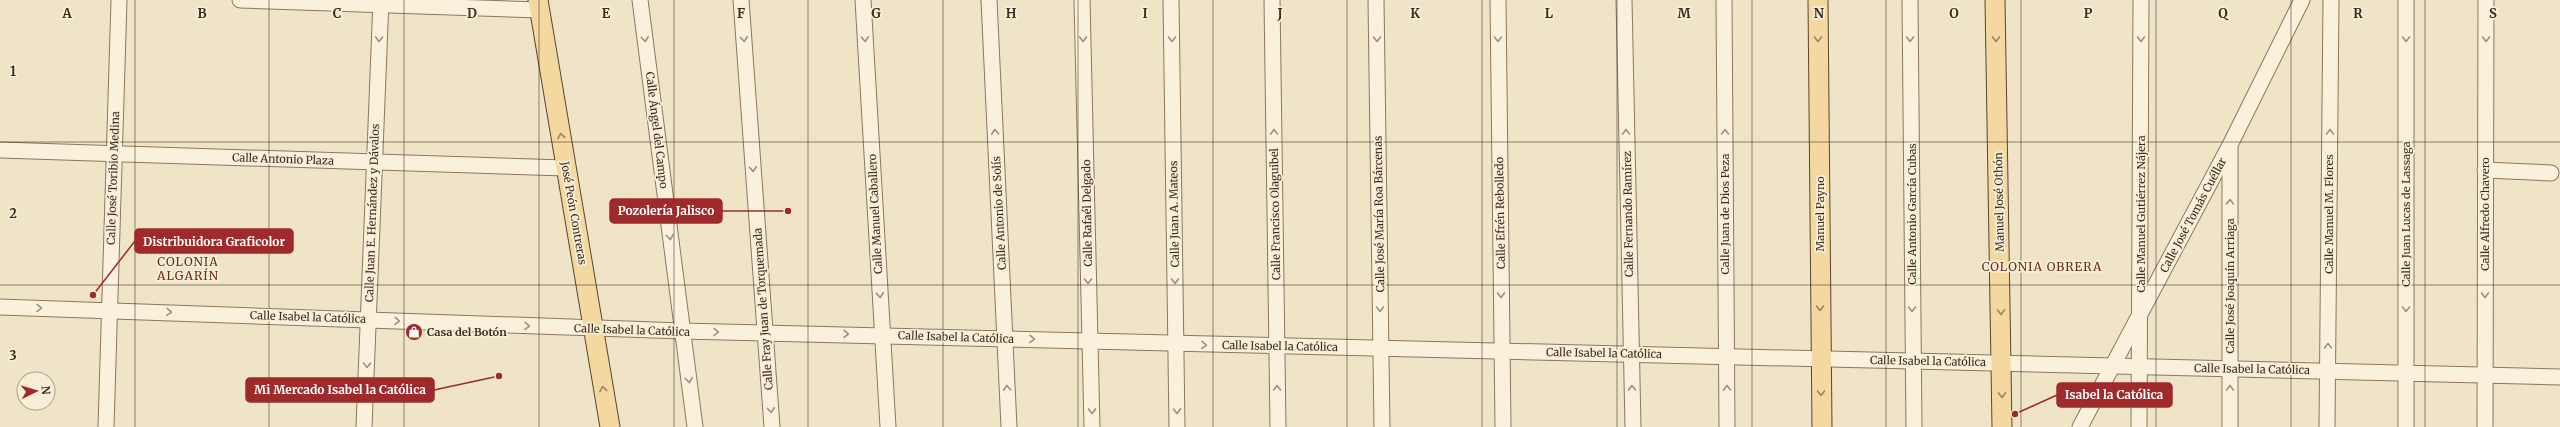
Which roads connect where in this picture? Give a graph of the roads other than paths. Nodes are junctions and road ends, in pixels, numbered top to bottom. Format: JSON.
{"nodes":[{"id":1,"x":118,"y":0,"type":"edge"},
{"id":2,"x":240,"y":0,"type":"edge"},
{"id":3,"x":640,"y":0,"type":"edge"},
{"id":4,"x":741,"y":0,"type":"edge"},
{"id":5,"x":863,"y":0,"type":"edge"},
{"id":6,"x":989,"y":0,"type":"edge"},
{"id":7,"x":1082,"y":0,"type":"edge"},
{"id":8,"x":1171,"y":0,"type":"edge"},
{"id":9,"x":1272,"y":0,"type":"edge"},
{"id":10,"x":1376,"y":0,"type":"edge"},
{"id":11,"x":1498,"y":0,"type":"edge"},
{"id":12,"x":1624,"y":0,"type":"edge"},
{"id":13,"x":1724,"y":0,"type":"edge"},
{"id":14,"x":1818,"y":0,"type":"edge"},
{"id":15,"x":1910,"y":0,"type":"edge"},
{"id":16,"x":1995,"y":0,"type":"edge"},
{"id":17,"x":2141,"y":0,"type":"edge"},
{"id":18,"x":2302,"y":0,"type":"edge"},
{"id":19,"x":2331,"y":0,"type":"edge"},
{"id":20,"x":2406,"y":0,"type":"edge"},
{"id":21,"x":2486,"y":0,"type":"edge"},
{"id":22,"x":381,"y":3,"type":"edge"},
{"id":23,"x":539,"y":5,"type":"edge"},
{"id":24,"x":2230,"y":145,"type":"junction"},
{"id":25,"x":0,"y":150,"type":"edge"},
{"id":26,"x":114,"y":154,"type":"junction"},
{"id":27,"x":374,"y":162,"type":"junction"},
{"id":28,"x":566,"y":168,"type":"junction"},
{"id":29,"x":2485,"y":170,"type":"junction"},
{"id":30,"x":2551,"y":173,"type":"dead end"},
{"id":31,"x":0,"y":307,"type":"edge"},
{"id":32,"x":109,"y":310,"type":"junction"},
{"id":33,"x":2141,"y":314,"type":"junction"},
{"id":34,"x":368,"y":320,"type":"junction"},
{"id":35,"x":593,"y":328,"type":"junction"},
{"id":36,"x":682,"y":331,"type":"junction"},
{"id":37,"x":765,"y":333,"type":"junction"},
{"id":38,"x":882,"y":335,"type":"junction"},
{"id":39,"x":1005,"y":339,"type":"junction"},
{"id":40,"x":1090,"y":341,"type":"junction"},
{"id":41,"x":1176,"y":344,"type":"junction"},
{"id":42,"x":1277,"y":347,"type":"junction"},
{"id":43,"x":1380,"y":348,"type":"junction"},
{"id":44,"x":1502,"y":351,"type":"junction"},
{"id":45,"x":1631,"y":354,"type":"junction"},
{"id":46,"x":1726,"y":356,"type":"junction"},
{"id":47,"x":1821,"y":359,"type":"junction"},
{"id":48,"x":1913,"y":361,"type":"junction"},
{"id":49,"x":2002,"y":363,"type":"junction"},
{"id":50,"x":2111,"y":365,"type":"junction"},
{"id":51,"x":2140,"y":366,"type":"junction"},
{"id":52,"x":2230,"y":368,"type":"junction"},
{"id":53,"x":2328,"y":371,"type":"junction"},
{"id":54,"x":2407,"y":373,"type":"junction"},
{"id":55,"x":2485,"y":375,"type":"junction"},
{"id":56,"x":2560,"y":377,"type":"edge"},
{"id":57,"x":106,"y":427,"type":"edge"},
{"id":58,"x":364,"y":427,"type":"edge"},
{"id":59,"x":610,"y":427,"type":"edge"},
{"id":60,"x":694,"y":427,"type":"edge"},
{"id":61,"x":772,"y":427,"type":"edge"},
{"id":62,"x":888,"y":427,"type":"edge"},
{"id":63,"x":1009,"y":427,"type":"edge"},
{"id":64,"x":1092,"y":427,"type":"edge"},
{"id":65,"x":1177,"y":427,"type":"edge"},
{"id":66,"x":1278,"y":427,"type":"edge"},
{"id":67,"x":1382,"y":427,"type":"edge"},
{"id":68,"x":1503,"y":427,"type":"edge"},
{"id":69,"x":1633,"y":427,"type":"edge"},
{"id":70,"x":1727,"y":427,"type":"edge"},
{"id":71,"x":1822,"y":427,"type":"edge"},
{"id":72,"x":1914,"y":427,"type":"edge"},
{"id":73,"x":2002,"y":427,"type":"edge"},
{"id":74,"x":2080,"y":427,"type":"edge"},
{"id":75,"x":2140,"y":427,"type":"edge"},
{"id":76,"x":2230,"y":427,"type":"edge"},
{"id":77,"x":2327,"y":427,"type":"edge"},
{"id":78,"x":2406,"y":427,"type":"edge"},
{"id":79,"x":2485,"y":427,"type":"edge"}],
"edges":[{"from":1,"to":26,"type":"street","name":"Calle José Toribio Medina"},
{"from":2,"to":22,"type":"street"},
{"from":3,"to":36,"type":"street","name":"Calle Ángel del Campo","one_way":true},
{"from":4,"to":37,"type":"street","name":"Calle Fray Juan de Torquemada","one_way":true},
{"from":5,"to":38,"type":"street","name":"Calle Manuel Caballero","one_way":true},
{"from":39,"to":6,"type":"street","name":"Calle Antonio de Solís","one_way":true},
{"from":7,"to":40,"type":"street","name":"Calle Rafaél Delgado","one_way":true},
{"from":8,"to":41,"type":"street","name":"Calle Juan A. Mateos","one_way":true},
{"from":42,"to":9,"type":"street","name":"Calle Francisco Olaguibel","one_way":true},
{"from":10,"to":43,"type":"street","name":"Calle José María Roa Bárcenas","one_way":true},
{"from":11,"to":44,"type":"street","name":"Calle Efrén Rebolledo","one_way":true},
{"from":45,"to":12,"type":"street","name":"Calle Fernando Ramírez","one_way":true},
{"from":46,"to":13,"type":"street","name":"Calle Juan de Dios Peza","one_way":true},
{"from":14,"to":47,"type":"main road","name":"Manuel Payno","one_way":true},
{"from":15,"to":48,"type":"street","name":"Calle Antonio García Cubas","one_way":true},
{"from":16,"to":49,"type":"main road","name":"Manuel José Othón","one_way":true},
{"from":17,"to":33,"type":"street","name":"Calle Manuel Gutiérrez Nájera","one_way":true},
{"from":18,"to":24,"type":"street","name":"Calle José Tomás Cuéllar"},
{"from":53,"to":19,"type":"street","name":"Calle Manuel M. Flores","one_way":true},
{"from":20,"to":54,"type":"street","name":"Calle Juan Lucas de Lassaga","one_way":true},
{"from":21,"to":29,"type":"street","name":"Calle Alfredo Chavero","one_way":true},
{"from":22,"to":23,"type":"street"},
{"from":22,"to":27,"type":"street","name":"Calle Juan E. Hernández y Dávalos","one_way":true},
{"from":28,"to":23,"type":"main road","name":"José Peón Contreras","one_way":true},
{"from":24,"to":33,"type":"street","name":"Calle José Tomás Cuéllar"},
{"from":52,"to":24,"type":"street","name":"Calle José Joaquín Arriaga","one_way":true},
{"from":25,"to":26,"type":"street","name":"Calle Antonio Plaza"},
{"from":26,"to":27,"type":"street","name":"Calle Antonio Plaza"},
{"from":26,"to":32,"type":"street","name":"Calle José Toribio Medina"},
{"from":27,"to":28,"type":"street","name":"Calle Antonio Plaza"},
{"from":27,"to":34,"type":"street","name":"Calle Juan E. Hernández y Dávalos"},
{"from":28,"to":35,"type":"main road","name":"José Peón Contreras"},
{"from":29,"to":30,"type":"street"},
{"from":29,"to":55,"type":"street","name":"Calle Alfredo Chavero","one_way":true},
{"from":31,"to":32,"type":"street","name":"Calle Isabel la Católica","one_way":true},
{"from":32,"to":34,"type":"street","name":"Calle Isabel la Católica","one_way":true},
{"from":32,"to":57,"type":"street","name":"Calle José Toribio Medina"},
{"from":33,"to":50,"type":"street","name":"Calle José Tomás Cuéllar"},
{"from":33,"to":51,"type":"street","name":"Calle Manuel Gutiérrez Nájera"},
{"from":34,"to":35,"type":"street","name":"Calle Isabel la Católica","one_way":true},
{"from":34,"to":58,"type":"street","name":"Calle Juan E. Hernández y Dávalos","one_way":true},
{"from":35,"to":36,"type":"street","name":"Calle Isabel la Católica"},
{"from":59,"to":35,"type":"main road","name":"José Peón Contreras","one_way":true},
{"from":36,"to":37,"type":"street","name":"Calle Isabel la Católica","one_way":true},
{"from":36,"to":60,"type":"street","name":"Calle Ángel del Campo","one_way":true},
{"from":37,"to":38,"type":"street","name":"Calle Isabel la Católica","one_way":true},
{"from":37,"to":61,"type":"street","name":"Calle Fray Juan de Torquemada","one_way":true},
{"from":38,"to":39,"type":"street","name":"Calle Isabel la Católica"},
{"from":38,"to":62,"type":"street","name":"Calle Manuel Caballero"},
{"from":39,"to":40,"type":"street","name":"Calle Isabel la Católica","one_way":true},
{"from":63,"to":39,"type":"street","name":"Calle Antonio de Solís","one_way":true},
{"from":40,"to":41,"type":"street","name":"Calle Isabel la Católica"},
{"from":40,"to":64,"type":"street","name":"Calle Rafaél Delgado","one_way":true},
{"from":41,"to":42,"type":"street","name":"Calle Isabel la Católica","one_way":true},
{"from":41,"to":65,"type":"street","name":"Calle Juan A. Mateos","one_way":true},
{"from":42,"to":43,"type":"street","name":"Calle Isabel la Católica"},
{"from":66,"to":42,"type":"street","name":"Calle Francisco Olaguibel","one_way":true},
{"from":43,"to":44,"type":"street","name":"Calle Isabel la Católica"},
{"from":43,"to":67,"type":"street","name":"Calle José María Roa Bárcenas"},
{"from":44,"to":45,"type":"street","name":"Calle Isabel la Católica"},
{"from":44,"to":68,"type":"street","name":"Calle Efrén Rebolledo"},
{"from":45,"to":46,"type":"street","name":"Calle Isabel la Católica"},
{"from":69,"to":45,"type":"street","name":"Calle Fernando Ramírez","one_way":true},
{"from":46,"to":47,"type":"street","name":"Calle Isabel la Católica"},
{"from":70,"to":46,"type":"street","name":"Calle Juan de Dios Peza","one_way":true},
{"from":47,"to":48,"type":"street","name":"Calle Isabel la Católica"},
{"from":47,"to":71,"type":"main road","name":"Manuel Payno","one_way":true},
{"from":48,"to":49,"type":"street","name":"Calle Isabel la Católica"},
{"from":48,"to":72,"type":"street","name":"Calle Antonio García Cubas"},
{"from":49,"to":50,"type":"street","name":"Calle Isabel la Católica"},
{"from":49,"to":73,"type":"main road","name":"Manuel José Othón","one_way":true},
{"from":50,"to":51,"type":"street","name":"Calle Isabel la Católica"},
{"from":50,"to":74,"type":"street","name":"Calle José Tomás Cuéllar"},
{"from":51,"to":52,"type":"street","name":"Calle Isabel la Católica"},
{"from":51,"to":75,"type":"street","name":"Calle Manuel Gutiérrez Nájera"},
{"from":52,"to":53,"type":"street","name":"Calle Isabel la Católica"},
{"from":76,"to":52,"type":"street","name":"Calle José Joaquín Arriaga","one_way":true},
{"from":53,"to":54,"type":"street","name":"Calle Isabel la Católica"},
{"from":53,"to":77,"type":"street","name":"Calle Manuel M. Flores"},
{"from":54,"to":55,"type":"street","name":"Calle Isabel la Católica"},
{"from":54,"to":78,"type":"street","name":"Calle Juan Lucas de Lassaga"},
{"from":55,"to":56,"type":"street","name":"Calle Isabel la Católica"},
{"from":55,"to":79,"type":"street","name":"Calle Alfredo Chavero"}]}
